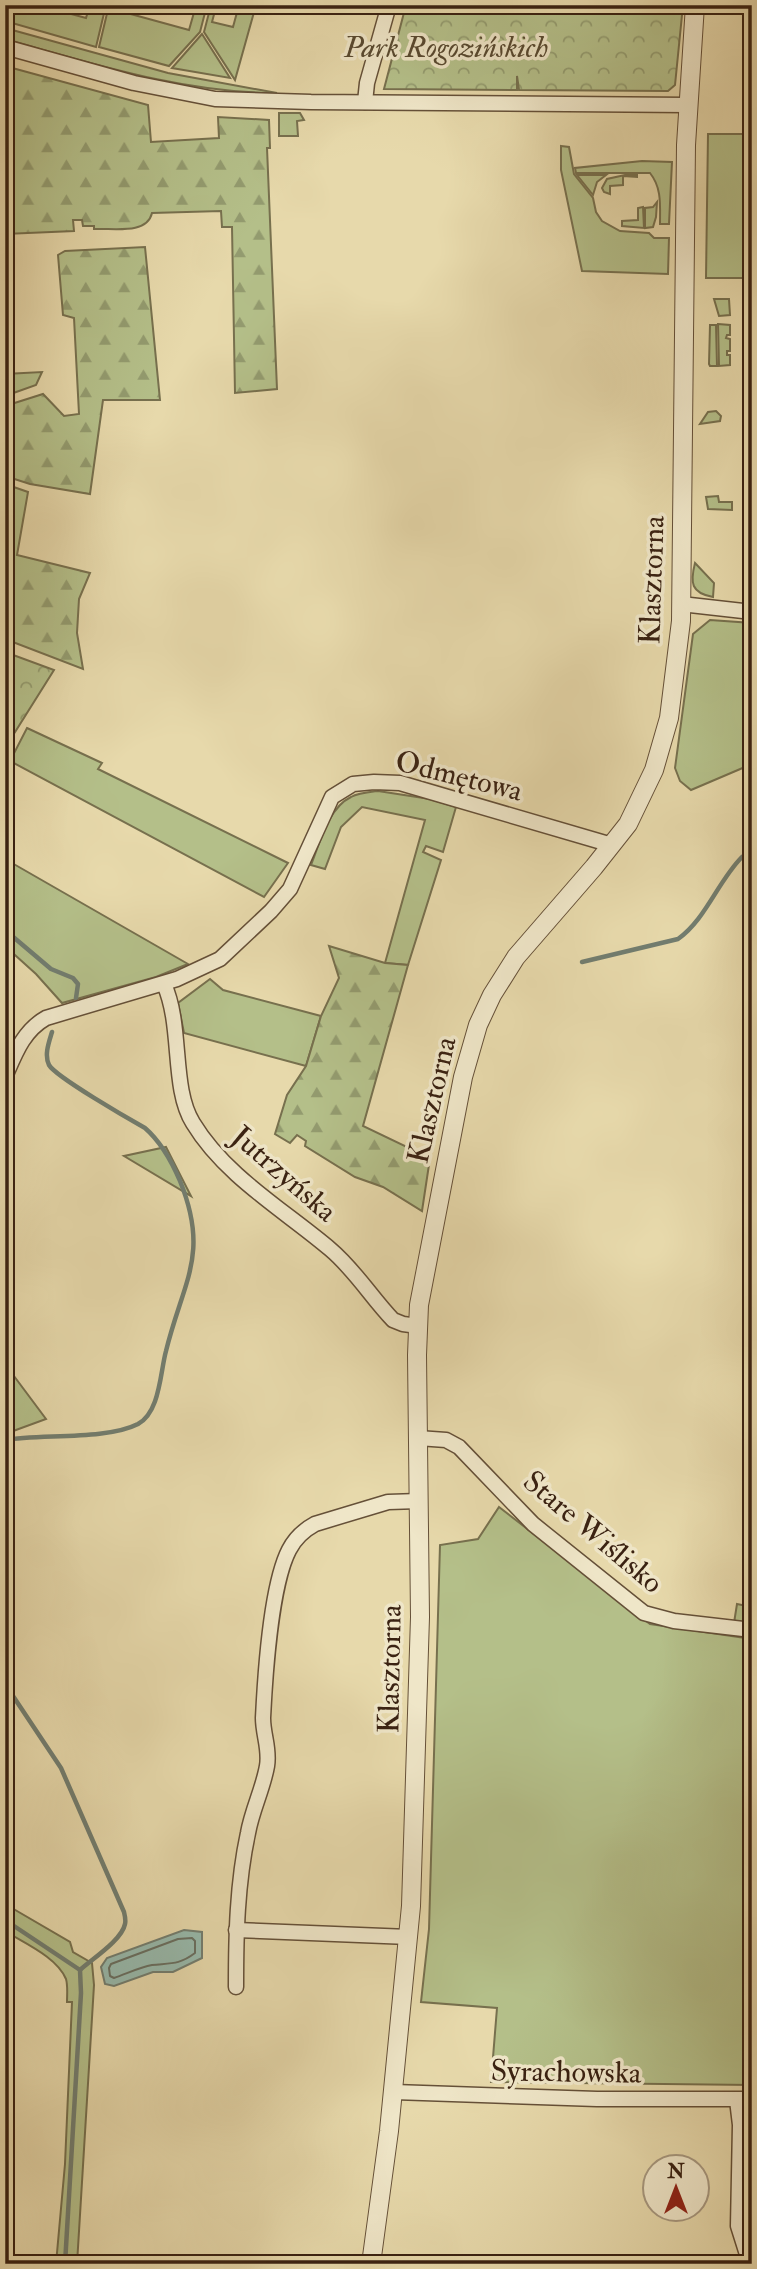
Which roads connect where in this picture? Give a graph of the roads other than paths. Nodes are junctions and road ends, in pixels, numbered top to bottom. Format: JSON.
{"nodes":[{"id":1,"x":389,"y":5,"type":"edge"},
{"id":2,"x":695,"y":5,"type":"edge"},
{"id":3,"x":5,"y":47,"type":"edge"},
{"id":4,"x":365,"y":102,"type":"junction"},
{"id":5,"x":687,"y":105,"type":"junction"},
{"id":6,"x":681,"y":604,"type":"junction"},
{"id":7,"x":752,"y":612,"type":"edge"},
{"id":8,"x":612,"y":845,"type":"junction"},
{"id":9,"x":164,"y":984,"type":"junction"},
{"id":10,"x":5,"y":1077,"type":"edge"},
{"id":11,"x":418,"y":1326,"type":"junction"},
{"id":12,"x":418,"y":1438,"type":"junction"},
{"id":13,"x":419,"y":1501,"type":"junction"},
{"id":14,"x":752,"y":1630,"type":"edge"},
{"id":15,"x":236,"y":1930,"type":"junction"},
{"id":16,"x":409,"y":1937,"type":"junction"},
{"id":17,"x":236,"y":1987,"type":"dead end"},
{"id":18,"x":394,"y":2092,"type":"junction"},
{"id":19,"x":744,"y":2099,"type":"edge"},
{"id":20,"x":371,"y":2264,"type":"edge"},
{"id":21,"x":750,"y":2264,"type":"edge"}],
"edges":[{"from":1,"to":4,"type":"street"},
{"from":2,"to":5,"type":"street","name":"Klasztorna"},
{"from":3,"to":4,"type":"street"},
{"from":4,"to":5,"type":"street"},
{"from":5,"to":6,"type":"street","name":"Klasztorna"},
{"from":6,"to":7,"type":"street"},
{"from":6,"to":8,"type":"street","name":"Klasztorna"},
{"from":8,"to":9,"type":"street","name":"Odmętowa"},
{"from":8,"to":11,"type":"street","name":"Klasztorna"},
{"from":9,"to":10,"type":"street","name":"Odmętowa"},
{"from":9,"to":11,"type":"street","name":"Jutrzyńska"},
{"from":11,"to":12,"type":"street","name":"Klasztorna"},
{"from":12,"to":13,"type":"street","name":"Klasztorna"},
{"from":12,"to":14,"type":"street","name":"Stare Wiślisko"},
{"from":13,"to":15,"type":"street"},
{"from":13,"to":16,"type":"street","name":"Klasztorna"},
{"from":15,"to":16,"type":"street"},
{"from":15,"to":17,"type":"street"},
{"from":16,"to":18,"type":"street","name":"Klasztorna"},
{"from":18,"to":19,"type":"street","name":"Syrachowska"},
{"from":18,"to":20,"type":"street","name":"Klasztorna"},
{"from":19,"to":21,"type":"street","name":"Syrachowska"}]}
